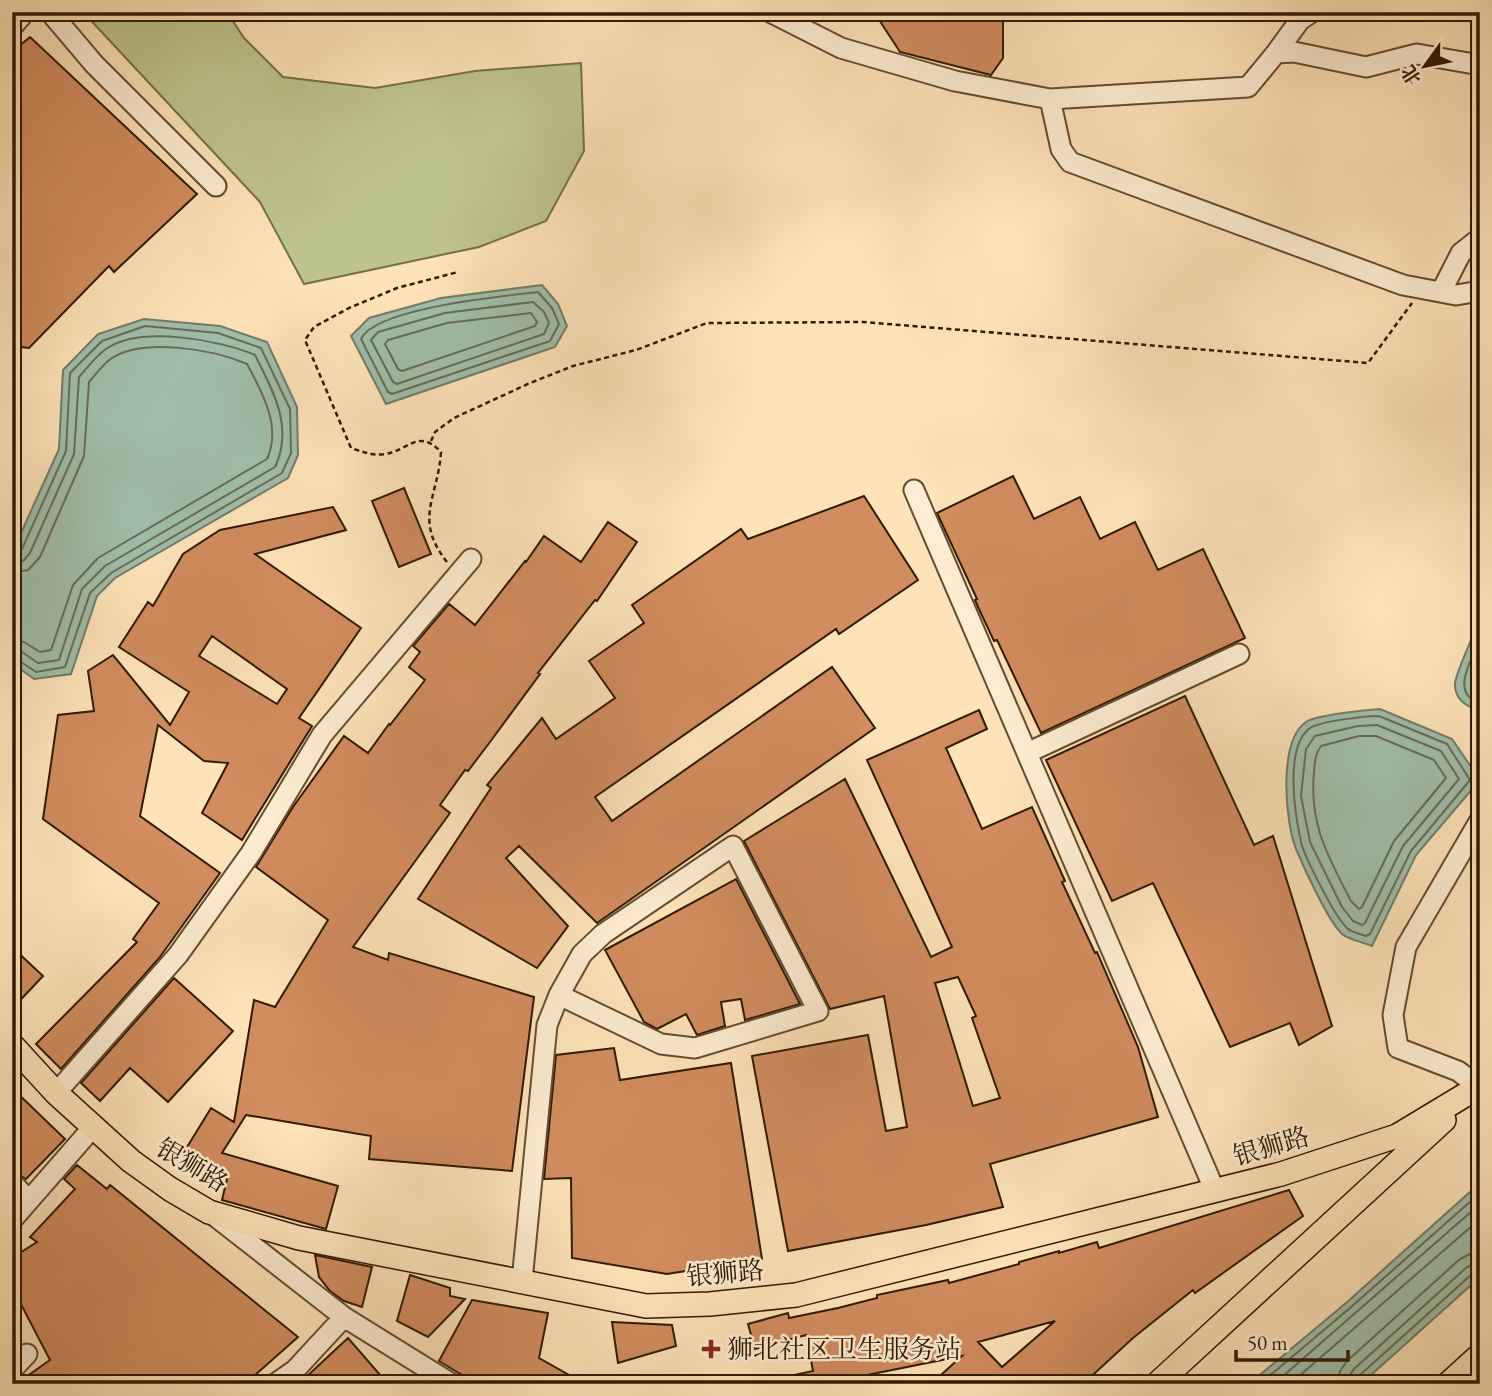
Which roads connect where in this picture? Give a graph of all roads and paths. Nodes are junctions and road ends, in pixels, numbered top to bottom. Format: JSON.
{"nodes":[{"id":1,"x":24,"y":12,"type":"edge"},
{"id":2,"x":50,"y":12,"type":"edge"},
{"id":3,"x":770,"y":12,"type":"edge"},
{"id":4,"x":1312,"y":12,"type":"edge"},
{"id":5,"x":12,"y":27,"type":"edge"},
{"id":6,"x":1276,"y":53,"type":"junction"},
{"id":7,"x":1480,"y":65,"type":"edge"},
{"id":8,"x":1050,"y":99,"type":"junction"},
{"id":9,"x":216,"y":186,"type":"dead end"},
{"id":10,"x":1480,"y":238,"type":"edge"},
{"id":11,"x":458,"y":272,"type":"dead end"},
{"id":12,"x":1432,"y":291,"type":"junction"},
{"id":13,"x":1480,"y":291,"type":"edge"},
{"id":14,"x":431,"y":441,"type":"junction"},
{"id":15,"x":914,"y":490,"type":"dead end"},
{"id":16,"x":471,"y":559,"type":"dead end"},
{"id":17,"x":458,"y":575,"type":"junction"},
{"id":18,"x":1239,"y":654,"type":"dead end"},
{"id":19,"x":1027,"y":753,"type":"junction"},
{"id":20,"x":1480,"y":820,"type":"edge"},
{"id":21,"x":559,"y":995,"type":"junction"},
{"id":22,"x":12,"y":1045,"type":"edge"},
{"id":23,"x":1480,"y":1086,"type":"edge"},
{"id":24,"x":56,"y":1093,"type":"junction"},
{"id":25,"x":94,"y":1126,"type":"junction"},
{"id":26,"x":12,"y":1183,"type":"edge"},
{"id":27,"x":1215,"y":1191,"type":"junction"},
{"id":28,"x":29,"y":1200,"type":"junction"},
{"id":29,"x":209,"y":1212,"type":"junction"},
{"id":30,"x":12,"y":1220,"type":"edge"},
{"id":31,"x":522,"y":1281,"type":"junction"},
{"id":32,"x":344,"y":1317,"type":"junction"},
{"id":33,"x":27,"y":1354,"type":"dead end"},
{"id":34,"x":1480,"y":1355,"type":"edge"},
{"id":35,"x":12,"y":1370,"type":"edge"},
{"id":36,"x":275,"y":1384,"type":"edge"},
{"id":37,"x":452,"y":1384,"type":"edge"},
{"id":38,"x":1157,"y":1384,"type":"edge"},
{"id":39,"x":1448,"y":1384,"type":"edge"}],
"edges":[{"from":1,"to":5,"type":"street"},
{"from":2,"to":9,"type":"street"},
{"from":3,"to":8,"type":"street"},
{"from":4,"to":6,"type":"street"},
{"from":6,"to":7,"type":"street"},
{"from":6,"to":8,"type":"street"},
{"from":8,"to":12,"type":"street"},
{"from":10,"to":12,"type":"street"},
{"from":11,"to":14,"type":"path"},
{"from":12,"to":13,"type":"street"},
{"from":12,"to":14,"type":"path"},
{"from":14,"to":17,"type":"path"},
{"from":15,"to":19,"type":"street"},
{"from":16,"to":17,"type":"street"},
{"from":17,"to":24,"type":"street"},
{"from":18,"to":19,"type":"street"},
{"from":19,"to":27,"type":"street"},
{"from":20,"to":23,"type":"street"},
{"from":21,"to":21,"type":"street"},
{"from":21,"to":31,"type":"street"},
{"from":22,"to":24,"type":"main road","name":"银狮路"},
{"from":23,"to":27,"type":"main road","name":"银狮路"},
{"from":23,"to":38,"type":"main road"},
{"from":24,"to":25,"type":"main road","name":"银狮路"},
{"from":25,"to":28,"type":"street"},
{"from":25,"to":29,"type":"main road","name":"银狮路"},
{"from":26,"to":28,"type":"street"},
{"from":27,"to":31,"type":"main road","name":"银狮路"},
{"from":28,"to":30,"type":"street"},
{"from":29,"to":31,"type":"main road","name":"银狮路"},
{"from":29,"to":32,"type":"street"},
{"from":32,"to":36,"type":"street"},
{"from":32,"to":37,"type":"street"},
{"from":33,"to":35,"type":"street"},
{"from":34,"to":39,"type":"main road"}]}
